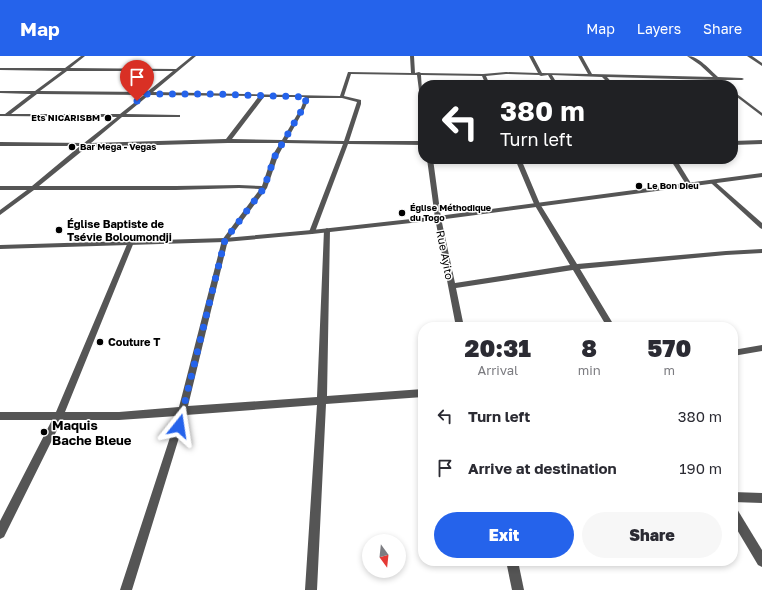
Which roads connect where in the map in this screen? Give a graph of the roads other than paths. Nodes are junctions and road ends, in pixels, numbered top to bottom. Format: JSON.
{"nodes":[{"id":1,"x":83,"y":56,"type":"edge"},
{"id":2,"x":194,"y":56,"type":"edge"},
{"id":3,"x":412,"y":56,"type":"edge"},
{"id":4,"x":531,"y":56,"type":"edge"},
{"id":5,"x":580,"y":56,"type":"edge"},
{"id":6,"x":689,"y":56,"type":"edge"},
{"id":7,"x":748,"y":56,"type":"edge"},
{"id":8,"x":762,"y":65,"type":"edge"},
{"id":9,"x":0,"y":69,"type":"edge"},
{"id":10,"x":66,"y":70,"type":"junction"},
{"id":11,"x":176,"y":70,"type":"junction"},
{"id":12,"x":413,"y":73,"type":"junction"},
{"id":13,"x":419,"y":73,"type":"junction"},
{"id":14,"x":483,"y":75,"type":"junction"},
{"id":15,"x":541,"y":75,"type":"junction"},
{"id":16,"x":550,"y":75,"type":"junction"},
{"id":17,"x":591,"y":76,"type":"junction"},
{"id":18,"x":604,"y":76,"type":"junction"},
{"id":19,"x":658,"y":77,"type":"junction"},
{"id":20,"x":715,"y":78,"type":"junction"},
{"id":21,"x":742,"y":79,"type":"dead end"},
{"id":22,"x":420,"y":80,"type":"edge"},
{"id":23,"x":486,"y":80,"type":"edge"},
{"id":24,"x":553,"y":80,"type":"edge"},
{"id":25,"x":608,"y":80,"type":"edge"},
{"id":26,"x":662,"y":80,"type":"edge"},
{"id":27,"x":718,"y":80,"type":"edge"},
{"id":28,"x":0,"y":92,"type":"edge"},
{"id":29,"x":36,"y":93,"type":"junction"},
{"id":30,"x":146,"y":94,"type":"junction"},
{"id":31,"x":262,"y":96,"type":"junction"},
{"id":32,"x":738,"y":96,"type":"edge"},
{"id":33,"x":307,"y":97,"type":"junction"},
{"id":34,"x":342,"y":97,"type":"junction"},
{"id":35,"x":0,"y":115,"type":"edge"},
{"id":36,"x":7,"y":115,"type":"junction"},
{"id":37,"x":120,"y":115,"type":"junction"},
{"id":38,"x":762,"y":115,"type":"edge"},
{"id":39,"x":178,"y":116,"type":"dead end"},
{"id":40,"x":0,"y":120,"type":"edge"},
{"id":41,"x":228,"y":141,"type":"junction"},
{"id":42,"x":284,"y":142,"type":"junction"},
{"id":43,"x":762,"y":142,"type":"edge"},
{"id":44,"x":346,"y":143,"type":"junction"},
{"id":45,"x":418,"y":143,"type":"edge"},
{"id":46,"x":738,"y":143,"type":"edge"},
{"id":47,"x":0,"y":144,"type":"edge"},
{"id":48,"x":86,"y":145,"type":"junction"},
{"id":49,"x":431,"y":164,"type":"edge"},
{"id":50,"x":520,"y":164,"type":"edge"},
{"id":51,"x":675,"y":164,"type":"edge"},
{"id":52,"x":762,"y":175,"type":"edge"},
{"id":53,"x":713,"y":182,"type":"junction"},
{"id":54,"x":689,"y":184,"type":"junction"},
{"id":55,"x":0,"y":188,"type":"edge"},
{"id":56,"x":33,"y":188,"type":"junction"},
{"id":57,"x":264,"y":188,"type":"junction"},
{"id":58,"x":537,"y":204,"type":"junction"},
{"id":59,"x":0,"y":213,"type":"edge"},
{"id":60,"x":438,"y":218,"type":"junction"},
{"id":61,"x":762,"y":226,"type":"edge"},
{"id":62,"x":327,"y":230,"type":"junction"},
{"id":63,"x":312,"y":232,"type":"junction"},
{"id":64,"x":225,"y":240,"type":"junction"},
{"id":65,"x":131,"y":242,"type":"junction"},
{"id":66,"x":0,"y":247,"type":"edge"},
{"id":67,"x":762,"y":251,"type":"edge"},
{"id":68,"x":574,"y":267,"type":"junction"},
{"id":69,"x":451,"y":286,"type":"junction"},
{"id":70,"x":459,"y":322,"type":"edge"},
{"id":71,"x":608,"y":322,"type":"edge"},
{"id":72,"x":762,"y":348,"type":"edge"},
{"id":73,"x":738,"y":352,"type":"edge"},
{"id":74,"x":418,"y":393,"type":"edge"},
{"id":75,"x":322,"y":399,"type":"junction"},
{"id":76,"x":183,"y":411,"type":"junction"},
{"id":77,"x":0,"y":416,"type":"edge"},
{"id":78,"x":59,"y":416,"type":"junction"},
{"id":79,"x":738,"y":497,"type":"edge"},
{"id":80,"x":762,"y":498,"type":"edge"},
{"id":81,"x":738,"y":521,"type":"edge"},
{"id":82,"x":0,"y":533,"type":"edge"},
{"id":83,"x":762,"y":561,"type":"edge"},
{"id":84,"x":513,"y":566,"type":"edge"},
{"id":85,"x":126,"y":590,"type":"edge"},
{"id":86,"x":311,"y":590,"type":"edge"},
{"id":87,"x":518,"y":590,"type":"edge"}],
"edges":[{"from":1,"to":10,"type":"street"},
{"from":2,"to":11,"type":"street"},
{"from":3,"to":12,"type":"street"},
{"from":4,"to":15,"type":"street"},
{"from":5,"to":17,"type":"street"},
{"from":6,"to":20,"type":"street"},
{"from":7,"to":8,"type":"street"},
{"from":9,"to":10,"type":"street"},
{"from":10,"to":11,"type":"street"},
{"from":10,"to":29,"type":"street"},
{"from":11,"to":30,"type":"street"},
{"from":12,"to":13,"type":"street"},
{"from":12,"to":34,"type":"street"},
{"from":13,"to":14,"type":"street"},
{"from":13,"to":22,"type":"street"},
{"from":14,"to":15,"type":"street"},
{"from":14,"to":23,"type":"street"},
{"from":15,"to":16,"type":"street"},
{"from":16,"to":17,"type":"street"},
{"from":16,"to":24,"type":"street"},
{"from":17,"to":18,"type":"street"},
{"from":18,"to":19,"type":"street"},
{"from":18,"to":25,"type":"street"},
{"from":19,"to":20,"type":"street"},
{"from":19,"to":26,"type":"street"},
{"from":20,"to":21,"type":"street"},
{"from":20,"to":27,"type":"street"},
{"from":28,"to":29,"type":"street"},
{"from":29,"to":30,"type":"street"},
{"from":29,"to":36,"type":"street"},
{"from":30,"to":31,"type":"street"},
{"from":30,"to":37,"type":"street"},
{"from":31,"to":33,"type":"street"},
{"from":31,"to":41,"type":"street"},
{"from":32,"to":38,"type":"street"},
{"from":33,"to":34,"type":"street"},
{"from":33,"to":42,"type":"street"},
{"from":34,"to":44,"type":"street"},
{"from":35,"to":36,"type":"street"},
{"from":36,"to":37,"type":"street"},
{"from":36,"to":40,"type":"street"},
{"from":37,"to":39,"type":"street"},
{"from":37,"to":48,"type":"street"},
{"from":41,"to":42,"type":"street"},
{"from":41,"to":48,"type":"street"},
{"from":42,"to":44,"type":"street"},
{"from":42,"to":57,"type":"street"},
{"from":43,"to":46,"type":"street"},
{"from":44,"to":45,"type":"street"},
{"from":44,"to":63,"type":"street"},
{"from":47,"to":48,"type":"street"},
{"from":48,"to":56,"type":"street"},
{"from":49,"to":60,"type":"street","name":"Rue Ayito"},
{"from":50,"to":58,"type":"street"},
{"from":51,"to":54,"type":"street"},
{"from":52,"to":53,"type":"street"},
{"from":53,"to":54,"type":"street"},
{"from":53,"to":61,"type":"street"},
{"from":54,"to":58,"type":"street"},
{"from":55,"to":56,"type":"street"},
{"from":56,"to":57,"type":"street"},
{"from":56,"to":59,"type":"street"},
{"from":57,"to":64,"type":"street"},
{"from":58,"to":60,"type":"street"},
{"from":58,"to":68,"type":"street"},
{"from":60,"to":62,"type":"street"},
{"from":60,"to":69,"type":"street","name":"Rue Ayito"},
{"from":62,"to":63,"type":"street"},
{"from":62,"to":75,"type":"street"},
{"from":63,"to":64,"type":"street"},
{"from":64,"to":65,"type":"street"},
{"from":64,"to":76,"type":"street"},
{"from":65,"to":66,"type":"street"},
{"from":65,"to":78,"type":"street"},
{"from":67,"to":68,"type":"street"},
{"from":68,"to":69,"type":"street"},
{"from":68,"to":71,"type":"street"},
{"from":69,"to":70,"type":"street","name":"Rue Ayito"},
{"from":72,"to":73,"type":"street"},
{"from":74,"to":75,"type":"street"},
{"from":75,"to":76,"type":"street"},
{"from":75,"to":86,"type":"street"},
{"from":76,"to":78,"type":"street"},
{"from":76,"to":85,"type":"street"},
{"from":77,"to":78,"type":"street"},
{"from":78,"to":82,"type":"street"},
{"from":79,"to":80,"type":"street"},
{"from":81,"to":83,"type":"street"},
{"from":84,"to":87,"type":"street"}]}
